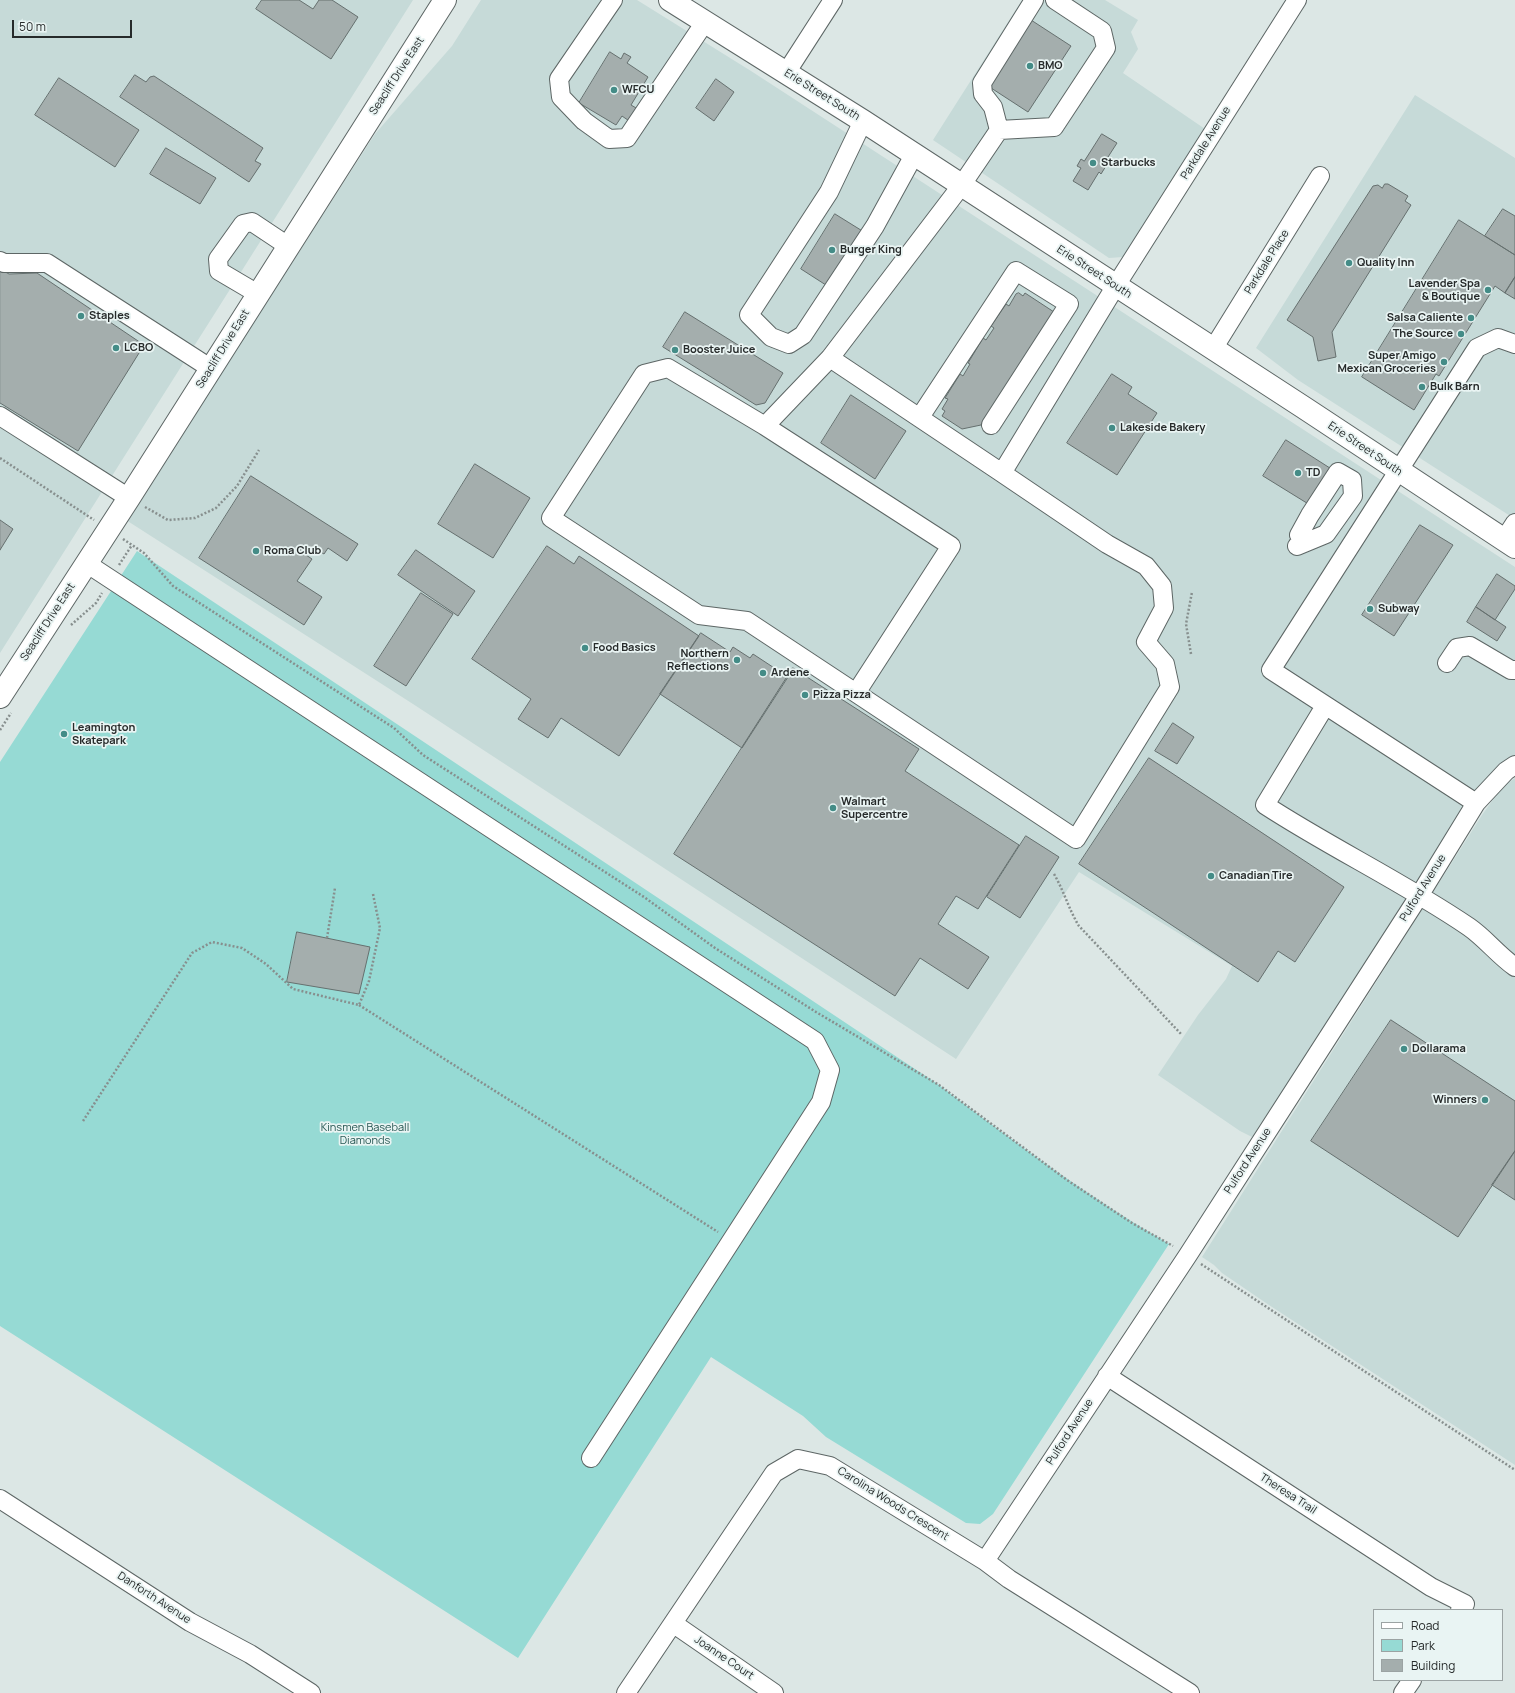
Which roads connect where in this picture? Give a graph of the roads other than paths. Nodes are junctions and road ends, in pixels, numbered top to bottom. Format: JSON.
{"nodes":[{"id":1,"x":445,"y":0,"type":"edge"},
{"id":2,"x":613,"y":0,"type":"edge"},
{"id":3,"x":670,"y":0,"type":"edge"},
{"id":4,"x":833,"y":0,"type":"edge"},
{"id":5,"x":1034,"y":0,"type":"edge"},
{"id":6,"x":1055,"y":0,"type":"edge"},
{"id":7,"x":1297,"y":0,"type":"edge"},
{"id":8,"x":705,"y":22,"type":"junction"},
{"id":9,"x":786,"y":73,"type":"junction"},
{"id":10,"x":862,"y":121,"type":"junction"},
{"id":11,"x":998,"y":130,"type":"junction"},
{"id":12,"x":914,"y":155,"type":"junction"},
{"id":13,"x":1320,"y":176,"type":"dead end"},
{"id":14,"x":961,"y":186,"type":"junction"},
{"id":15,"x":288,"y":246,"type":"junction"},
{"id":16,"x":0,"y":261,"type":"edge"},
{"id":17,"x":1115,"y":287,"type":"junction"},
{"id":18,"x":258,"y":294,"type":"junction"},
{"id":19,"x":1515,"y":344,"type":"edge"},
{"id":20,"x":1213,"y":349,"type":"junction"},
{"id":21,"x":830,"y":358,"type":"junction"},
{"id":22,"x":210,"y":368,"type":"junction"},
{"id":23,"x":0,"y":416,"type":"edge"},
{"id":24,"x":920,"y":418,"type":"junction"},
{"id":25,"x":991,"y":425,"type":"dead end"},
{"id":26,"x":765,"y":426,"type":"junction"},
{"id":27,"x":1400,"y":472,"type":"junction"},
{"id":28,"x":1002,"y":473,"type":"junction"},
{"id":29,"x":129,"y":498,"type":"junction"},
{"id":30,"x":1511,"y":537,"type":"edge"},
{"id":31,"x":86,"y":563,"type":"junction"},
{"id":32,"x":1447,"y":662,"type":"dead end"},
{"id":33,"x":1515,"y":670,"type":"edge"},
{"id":34,"x":856,"y":693,"type":"junction"},
{"id":35,"x":0,"y":697,"type":"edge"},
{"id":36,"x":1325,"y":706,"type":"junction"},
{"id":37,"x":1515,"y":765,"type":"edge"},
{"id":38,"x":1476,"y":803,"type":"junction"},
{"id":39,"x":1419,"y":896,"type":"junction"},
{"id":40,"x":1515,"y":966,"type":"edge"},
{"id":41,"x":1107,"y":1376,"type":"junction"},
{"id":42,"x":591,"y":1458,"type":"dead end"},
{"id":43,"x":0,"y":1499,"type":"edge"},
{"id":44,"x":985,"y":1561,"type":"junction"},
{"id":45,"x":1461,"y":1609,"type":"edge"},
{"id":46,"x":674,"y":1624,"type":"junction"},
{"id":47,"x":1411,"y":1681,"type":"edge"},
{"id":48,"x":311,"y":1693,"type":"edge"},
{"id":49,"x":626,"y":1693,"type":"edge"},
{"id":50,"x":774,"y":1693,"type":"edge"},
{"id":51,"x":1190,"y":1693,"type":"edge"},
{"id":52,"x":1403,"y":1693,"type":"edge"}],
"edges":[{"from":1,"to":15,"type":"main road","name":"Seacliff Drive East"},
{"from":2,"to":8,"type":"street"},
{"from":3,"to":8,"type":"main road","name":"Erie Street South"},
{"from":4,"to":9,"type":"street"},
{"from":5,"to":11,"type":"street"},
{"from":6,"to":11,"type":"street"},
{"from":7,"to":17,"type":"street","name":"Parkdale Avenue"},
{"from":8,"to":9,"type":"main road","name":"Erie Street South"},
{"from":9,"to":10,"type":"main road","name":"Erie Street South"},
{"from":10,"to":12,"type":"main road","name":"Erie Street South"},
{"from":10,"to":12,"type":"street"},
{"from":11,"to":14,"type":"street"},
{"from":12,"to":14,"type":"main road","name":"Erie Street South"},
{"from":13,"to":20,"type":"street","name":"Parkdale Place"},
{"from":14,"to":17,"type":"main road","name":"Erie Street South"},
{"from":14,"to":21,"type":"street"},
{"from":15,"to":18,"type":"main road","name":"Seacliff Drive East"},
{"from":15,"to":18,"type":"street"},
{"from":16,"to":22,"type":"street"},
{"from":17,"to":20,"type":"main road","name":"Erie Street South"},
{"from":17,"to":28,"type":"street","name":"Parkdale Avenue"},
{"from":18,"to":22,"type":"main road","name":"Seacliff Drive East"},
{"from":19,"to":27,"type":"street"},
{"from":20,"to":27,"type":"main road","name":"Erie Street South"},
{"from":21,"to":24,"type":"street"},
{"from":21,"to":26,"type":"street"},
{"from":22,"to":29,"type":"main road","name":"Seacliff Drive East"},
{"from":23,"to":29,"type":"street"},
{"from":24,"to":25,"type":"street"},
{"from":24,"to":28,"type":"street"},
{"from":26,"to":34,"type":"street"},
{"from":26,"to":34,"type":"street"},
{"from":27,"to":30,"type":"main road","name":"Erie Street South"},
{"from":27,"to":36,"type":"street"},
{"from":28,"to":34,"type":"street"},
{"from":29,"to":31,"type":"main road","name":"Seacliff Drive East"},
{"from":31,"to":35,"type":"main road","name":"Seacliff Drive East"},
{"from":31,"to":42,"type":"street"},
{"from":32,"to":33,"type":"street"},
{"from":36,"to":38,"type":"street"},
{"from":36,"to":39,"type":"street"},
{"from":37,"to":38,"type":"street","name":"Pulford Avenue"},
{"from":38,"to":39,"type":"street","name":"Pulford Avenue"},
{"from":39,"to":40,"type":"street"},
{"from":39,"to":41,"type":"street","name":"Pulford Avenue"},
{"from":41,"to":44,"type":"street","name":"Pulford Avenue"},
{"from":41,"to":45,"type":"street","name":"Theresa Trail"},
{"from":43,"to":48,"type":"street","name":"Danforth Avenue"},
{"from":44,"to":46,"type":"street","name":"Carolina Woods Crescent"},
{"from":44,"to":51,"type":"street","name":"Carolina Woods Crescent"},
{"from":46,"to":49,"type":"street","name":"Carolina Woods Crescent"},
{"from":46,"to":50,"type":"street","name":"Joanne Court"},
{"from":47,"to":52,"type":"street"}]}
